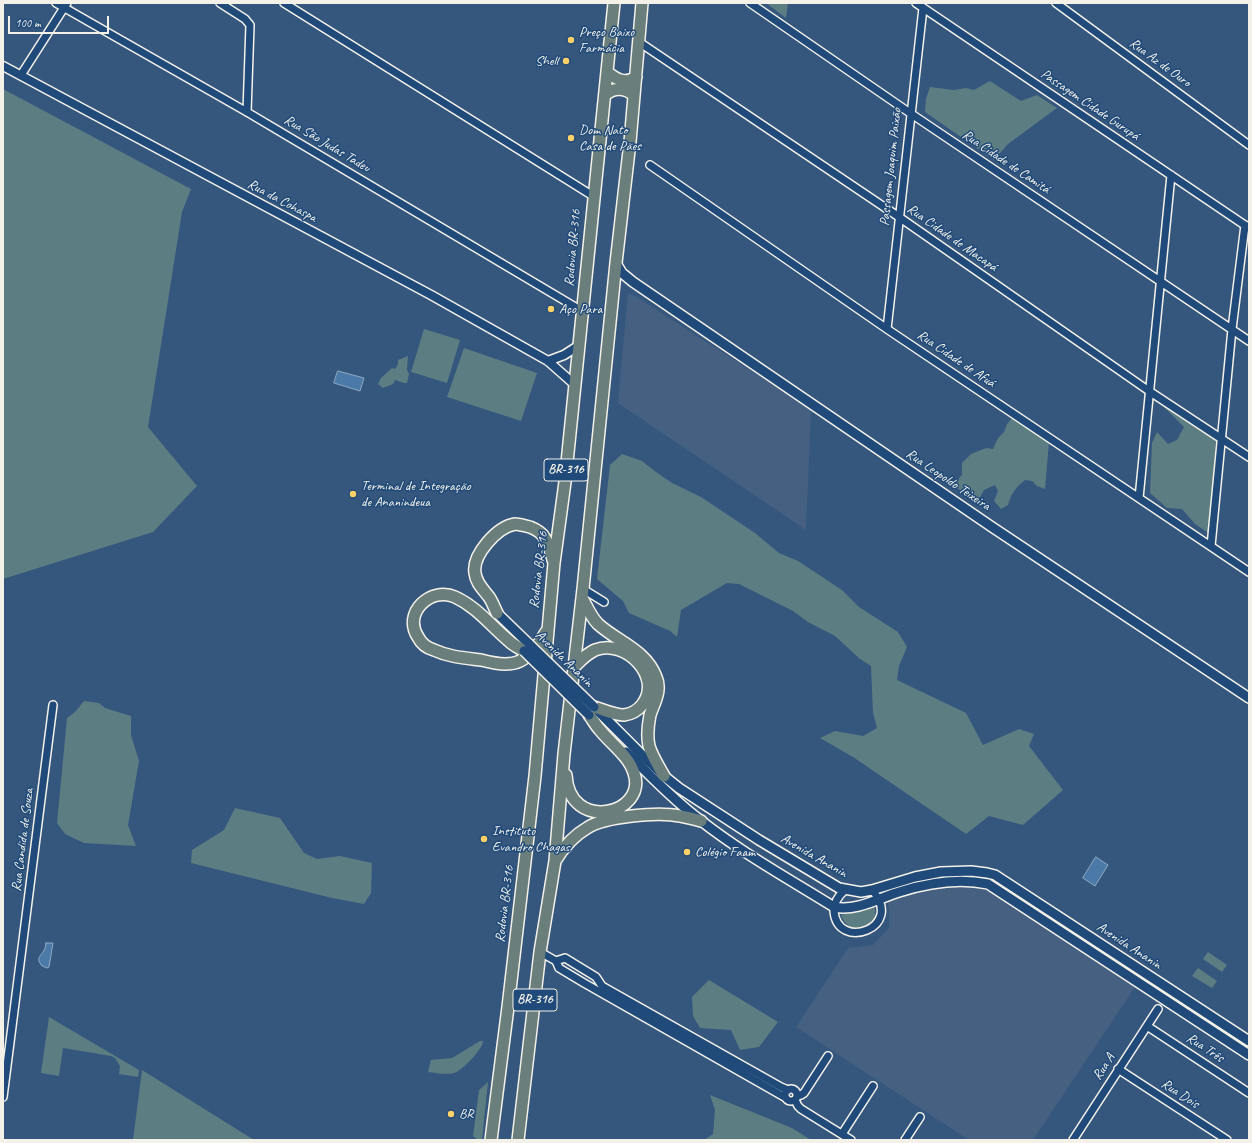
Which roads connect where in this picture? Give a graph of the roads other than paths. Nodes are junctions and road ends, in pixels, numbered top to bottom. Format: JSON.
{"nodes":[{"id":1,"x":56,"y":3,"type":"edge"},
{"id":2,"x":220,"y":3,"type":"edge"},
{"id":3,"x":284,"y":3,"type":"edge"},
{"id":4,"x":614,"y":3,"type":"edge"},
{"id":5,"x":642,"y":3,"type":"edge"},
{"id":6,"x":750,"y":3,"type":"edge"},
{"id":7,"x":916,"y":3,"type":"edge"},
{"id":8,"x":1056,"y":3,"type":"edge"},
{"id":9,"x":66,"y":6,"type":"edge"},
{"id":10,"x":923,"y":8,"type":"junction"},
{"id":11,"x":639,"y":42,"type":"junction"},
{"id":12,"x":3,"y":66,"type":"edge"},
{"id":13,"x":607,"y":72,"type":"junction"},
{"id":14,"x":21,"y":75,"type":"junction"},
{"id":15,"x":636,"y":77,"type":"junction"},
{"id":16,"x":605,"y":95,"type":"junction"},
{"id":17,"x":634,"y":95,"type":"junction"},
{"id":18,"x":247,"y":112,"type":"junction"},
{"id":19,"x":910,"y":113,"type":"junction"},
{"id":20,"x":1249,"y":144,"type":"edge"},
{"id":21,"x":650,"y":165,"type":"dead end"},
{"id":22,"x":1171,"y":175,"type":"junction"},
{"id":23,"x":593,"y":196,"type":"junction"},
{"id":24,"x":899,"y":217,"type":"junction"},
{"id":25,"x":1247,"y":227,"type":"edge"},
{"id":26,"x":616,"y":263,"type":"junction"},
{"id":27,"x":633,"y":282,"type":"junction"},
{"id":28,"x":1161,"y":282,"type":"junction"},
{"id":29,"x":614,"y":288,"type":"junction"},
{"id":30,"x":582,"y":311,"type":"junction"},
{"id":31,"x":887,"y":329,"type":"junction"},
{"id":32,"x":1232,"y":329,"type":"junction"},
{"id":33,"x":1249,"y":341,"type":"edge"},
{"id":34,"x":578,"y":346,"type":"junction"},
{"id":35,"x":548,"y":361,"type":"junction"},
{"id":36,"x":574,"y":384,"type":"junction"},
{"id":37,"x":1149,"y":390,"type":"junction"},
{"id":38,"x":1222,"y":438,"type":"junction"},
{"id":39,"x":1249,"y":457,"type":"edge"},
{"id":40,"x":1139,"y":498,"type":"junction"},
{"id":41,"x":1211,"y":546,"type":"junction"},
{"id":42,"x":554,"y":563,"type":"junction"},
{"id":43,"x":1249,"y":572,"type":"edge"},
{"id":44,"x":582,"y":593,"type":"junction"},
{"id":45,"x":604,"y":602,"type":"dead end"},
{"id":46,"x":497,"y":613,"type":"joint"},
{"id":47,"x":547,"y":629,"type":"junction"},
{"id":48,"x":527,"y":648,"type":"junction"},
{"id":49,"x":574,"y":668,"type":"junction"},
{"id":50,"x":1249,"y":698,"type":"edge"},
{"id":51,"x":53,"y":705,"type":"dead end"},
{"id":52,"x":592,"y":711,"type":"junction"},
{"id":53,"x":564,"y":754,"type":"junction"},
{"id":54,"x":664,"y":776,"type":"junction"},
{"id":55,"x":701,"y":821,"type":"junction"},
{"id":56,"x":555,"y":861,"type":"junction"},
{"id":57,"x":845,"y":890,"type":"junction"},
{"id":58,"x":872,"y":890,"type":"junction"},
{"id":59,"x":879,"y":899,"type":"junction"},
{"id":60,"x":834,"y":907,"type":"junction"},
{"id":61,"x":540,"y":952,"type":"junction"},
{"id":62,"x":556,"y":961,"type":"junction"},
{"id":63,"x":577,"y":965,"type":"junction"},
{"id":64,"x":571,"y":975,"type":"junction"},
{"id":65,"x":600,"y":989,"type":"junction"},
{"id":66,"x":1158,"y":1009,"type":"dead end"},
{"id":67,"x":1147,"y":1026,"type":"junction"},
{"id":68,"x":1249,"y":1041,"type":"edge"},
{"id":69,"x":1249,"y":1054,"type":"edge"},
{"id":70,"x":828,"y":1056,"type":"dead end"},
{"id":71,"x":1118,"y":1069,"type":"junction"},
{"id":72,"x":873,"y":1086,"type":"dead end"},
{"id":73,"x":788,"y":1090,"type":"junction"},
{"id":74,"x":1249,"y":1093,"type":"edge"},
{"id":75,"x":3,"y":1097,"type":"edge"},
{"id":76,"x":786,"y":1098,"type":"junction"},
{"id":77,"x":796,"y":1098,"type":"junction"},
{"id":78,"x":920,"y":1117,"type":"dead end"},
{"id":79,"x":842,"y":1134,"type":"junction"},
{"id":80,"x":491,"y":1140,"type":"edge"},
{"id":81,"x":518,"y":1140,"type":"edge"},
{"id":82,"x":851,"y":1140,"type":"edge"},
{"id":83,"x":905,"y":1140,"type":"edge"},
{"id":84,"x":1074,"y":1140,"type":"edge"},
{"id":85,"x":1227,"y":1140,"type":"edge"}],
"edges":[{"from":1,"to":9,"type":"street","name":"Rua São Judas Tadeu"},
{"from":2,"to":18,"type":"street"},
{"from":3,"to":23,"type":"street"},
{"from":4,"to":13,"type":"highway","name":"Rodovia BR-316","number":"BR-316"},
{"from":5,"to":11,"type":"highway","number":"BR-316"},
{"from":6,"to":19,"type":"street","name":"Rua Cidade de Camitá"},
{"from":7,"to":10,"type":"street","name":"Passagem Cidade Gurupá"},
{"from":8,"to":20,"type":"street","name":"Rua Az de Ouro"},
{"from":9,"to":14,"type":"street"},
{"from":9,"to":18,"type":"street","name":"Rua São Judas Tadeu"},
{"from":10,"to":19,"type":"street","name":"Passagem Joaquim Paixão"},
{"from":10,"to":22,"type":"street","name":"Passagem Cidade Gurupá"},
{"from":11,"to":15,"type":"highway","number":"BR-316"},
{"from":11,"to":24,"type":"street","name":"Rua Cidade de Macapá"},
{"from":12,"to":14,"type":"street","name":"Rua da Cohaspa"},
{"from":13,"to":15,"type":"highway"},
{"from":13,"to":16,"type":"highway","name":"Rodovia BR-316","number":"BR-316"},
{"from":14,"to":35,"type":"street","name":"Rua da Cohaspa"},
{"from":15,"to":17,"type":"highway","number":"BR-316"},
{"from":16,"to":17,"type":"highway"},
{"from":16,"to":23,"type":"highway","name":"Rodovia BR-316","number":"BR-316"},
{"from":17,"to":26,"type":"highway","number":"BR-316"},
{"from":18,"to":30,"type":"street","name":"Rua São Judas Tadeu"},
{"from":19,"to":24,"type":"street","name":"Passagem Joaquim Paixão"},
{"from":19,"to":28,"type":"street","name":"Rua Cidade de Camitá"},
{"from":21,"to":31,"type":"street","name":"Rua Cidade de Afuá"},
{"from":22,"to":25,"type":"street","name":"Passagem Cidade Gurupá"},
{"from":22,"to":28,"type":"street"},
{"from":23,"to":30,"type":"highway","name":"Rodovia BR-316","number":"BR-316"},
{"from":24,"to":31,"type":"street","name":"Passagem Joaquim Paixão"},
{"from":24,"to":37,"type":"street","name":"Rua Cidade de Macapá"},
{"from":25,"to":32,"type":"street"},
{"from":26,"to":27,"type":"main road","name":"Rua Leopoldo Teixeira"},
{"from":26,"to":29,"type":"highway","number":"BR-316"},
{"from":27,"to":29,"type":"main road"},
{"from":27,"to":50,"type":"main road","name":"Rua Leopoldo Teixeira"},
{"from":28,"to":32,"type":"street","name":"Rua Cidade de Camitá"},
{"from":28,"to":37,"type":"street"},
{"from":29,"to":44,"type":"highway","number":"BR-316"},
{"from":30,"to":34,"type":"highway","name":"Rodovia BR-316","number":"BR-316"},
{"from":31,"to":40,"type":"street","name":"Rua Cidade de Afuá"},
{"from":32,"to":33,"type":"street","name":"Rua Cidade de Camitá"},
{"from":32,"to":38,"type":"street"},
{"from":34,"to":35,"type":"street"},
{"from":34,"to":36,"type":"highway","name":"Rodovia BR-316","number":"BR-316"},
{"from":35,"to":36,"type":"street","name":"Rua da Cohaspa"},
{"from":36,"to":42,"type":"highway","name":"Rodovia BR-316","number":"BR-316"},
{"from":37,"to":38,"type":"street","name":"Rua Cidade de Macapá"},
{"from":37,"to":40,"type":"street"},
{"from":38,"to":39,"type":"street","name":"Rua Cidade de Macapá"},
{"from":38,"to":41,"type":"street"},
{"from":40,"to":41,"type":"street","name":"Rua Cidade de Afuá"},
{"from":41,"to":43,"type":"street","name":"Rua Cidade de Afuá"},
{"from":42,"to":46,"type":"highway"},
{"from":42,"to":47,"type":"highway","name":"Rodovia BR-316","number":"BR-316"},
{"from":44,"to":45,"type":"street"},
{"from":44,"to":49,"type":"highway","number":"BR-316"},
{"from":44,"to":54,"type":"highway"},
{"from":46,"to":48,"type":"main road","name":"Avenida Ananin"},
{"from":47,"to":48,"type":"highway"},
{"from":47,"to":80,"type":"highway","name":"Rodovia BR-316","number":"BR-316"},
{"from":48,"to":52,"type":"main road","name":"Avenida Ananin","bridge":true},
{"from":49,"to":52,"type":"highway"},
{"from":49,"to":53,"type":"highway","number":"BR-316"},
{"from":51,"to":75,"type":"street","name":"Rua Candida de Souza"},
{"from":52,"to":53,"type":"highway"},
{"from":52,"to":54,"type":"main road","name":"Avenida Ananin"},
{"from":52,"to":55,"type":"main road","name":"Avenida Ananin"},
{"from":53,"to":56,"type":"highway","number":"BR-316"},
{"from":54,"to":57,"type":"main road","name":"Avenida Ananin"},
{"from":55,"to":56,"type":"highway"},
{"from":55,"to":60,"type":"main road","name":"Avenida Ananin"},
{"from":56,"to":61,"type":"highway","number":"BR-316"},
{"from":57,"to":58,"type":"main road","name":"Avenida Ananin"},
{"from":57,"to":60,"type":"street"},
{"from":58,"to":59,"type":"street"},
{"from":58,"to":68,"type":"main road","name":"Avenida Ananin"},
{"from":59,"to":60,"type":"main road","name":"Avenida Ananin"},
{"from":59,"to":60,"type":"street"},
{"from":59,"to":69,"type":"main road","name":"Avenida Ananin"},
{"from":61,"to":62,"type":"street"},
{"from":61,"to":81,"type":"highway","number":"BR-316"},
{"from":62,"to":63,"type":"street"},
{"from":62,"to":64,"type":"street"},
{"from":63,"to":64,"type":"street"},
{"from":63,"to":65,"type":"street"},
{"from":64,"to":65,"type":"street"},
{"from":65,"to":73,"type":"street"},
{"from":65,"to":76,"type":"street"},
{"from":66,"to":67,"type":"street","name":"Rua A"},
{"from":67,"to":71,"type":"street","name":"Rua A"},
{"from":67,"to":74,"type":"street","name":"Rua Três"},
{"from":70,"to":77,"type":"street"},
{"from":71,"to":84,"type":"street","name":"Rua A"},
{"from":71,"to":85,"type":"street","name":"Rua Dois"},
{"from":72,"to":79,"type":"street"},
{"from":73,"to":76,"type":"street"},
{"from":73,"to":77,"type":"street"},
{"from":76,"to":77,"type":"street"},
{"from":77,"to":79,"type":"street"},
{"from":78,"to":83,"type":"street"},
{"from":79,"to":82,"type":"street"}]}
